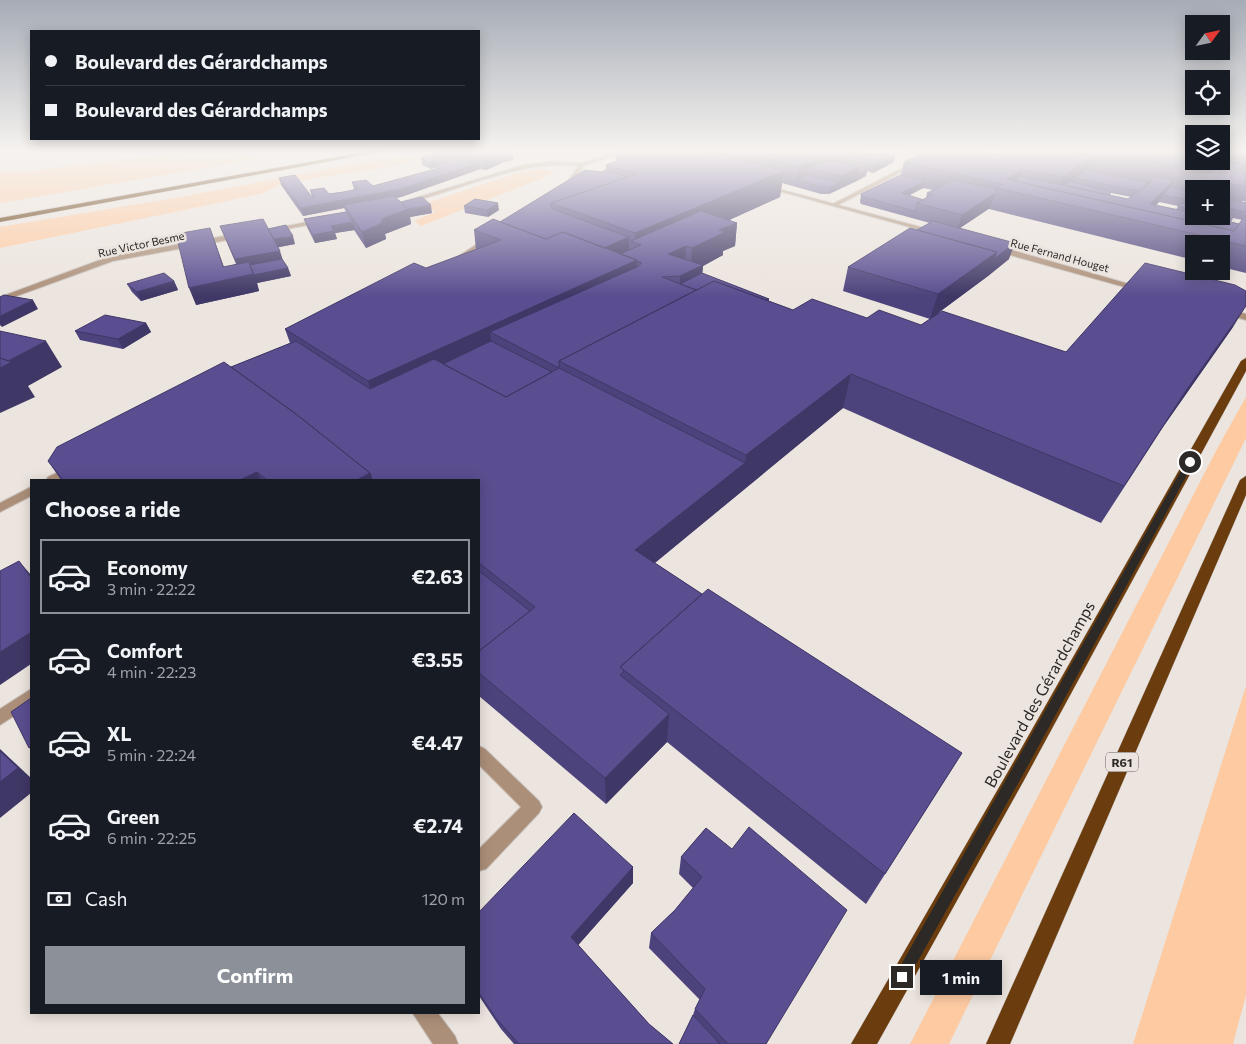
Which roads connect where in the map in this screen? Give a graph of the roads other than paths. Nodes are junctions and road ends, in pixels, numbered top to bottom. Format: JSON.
{"nodes":[{"id":1,"x":121,"y":199,"type":"edge"},
{"id":2,"x":417,"y":199,"type":"edge"},
{"id":3,"x":812,"y":199,"type":"edge"},
{"id":4,"x":846,"y":199,"type":"edge"},
{"id":5,"x":398,"y":204,"type":"edge"},
{"id":6,"x":834,"y":205,"type":"junction"},
{"id":7,"x":330,"y":219,"type":"edge"},
{"id":8,"x":0,"y":220,"type":"edge"},
{"id":9,"x":265,"y":230,"type":"edge"},
{"id":10,"x":499,"y":233,"type":"edge"},
{"id":11,"x":246,"y":234,"type":"edge"},
{"id":12,"x":942,"y":234,"type":"edge"},
{"id":13,"x":990,"y":247,"type":"edge"},
{"id":14,"x":443,"y":268,"type":"edge"},
{"id":15,"x":1150,"y":291,"type":"edge"},
{"id":16,"x":0,"y":300,"type":"edge"},
{"id":17,"x":1220,"y":310,"type":"edge"},
{"id":18,"x":1246,"y":317,"type":"edge"},
{"id":19,"x":1246,"y":361,"type":"edge"},
{"id":20,"x":78,"y":466,"type":"edge"},
{"id":21,"x":54,"y":479,"type":"edge"},
{"id":22,"x":1246,"y":480,"type":"edge"},
{"id":23,"x":30,"y":493,"type":"edge"},
{"id":24,"x":0,"y":508,"type":"edge"},
{"id":25,"x":30,"y":697,"type":"edge"},
{"id":26,"x":0,"y":718,"type":"edge"},
{"id":27,"x":480,"y":755,"type":"edge"},
{"id":28,"x":480,"y":861,"type":"edge"},
{"id":29,"x":424,"y":1014,"type":"edge"},
{"id":30,"x":447,"y":1044,"type":"edge"},
{"id":31,"x":864,"y":1044,"type":"edge"},
{"id":32,"x":998,"y":1044,"type":"edge"}],
"edges":[{"from":1,"to":8,"type":"highway"},
{"from":2,"to":5,"type":"street"},
{"from":3,"to":6,"type":"street"},
{"from":4,"to":6,"type":"street"},
{"from":6,"to":12,"type":"street"},
{"from":7,"to":9,"type":"street"},
{"from":10,"to":14,"type":"street"},
{"from":11,"to":16,"type":"street","name":"Rue Victor Besme"},
{"from":13,"to":15,"type":"street","name":"Rue Fernand Houget"},
{"from":17,"to":18,"type":"street"},
{"from":19,"to":31,"type":"highway","name":"Boulevard des Gérardchamps"},
{"from":20,"to":21,"type":"street"},
{"from":22,"to":32,"type":"highway","number":"R61"},
{"from":23,"to":24,"type":"street"},
{"from":25,"to":26,"type":"street"},
{"from":27,"to":28,"type":"street"},
{"from":29,"to":30,"type":"street"}]}
